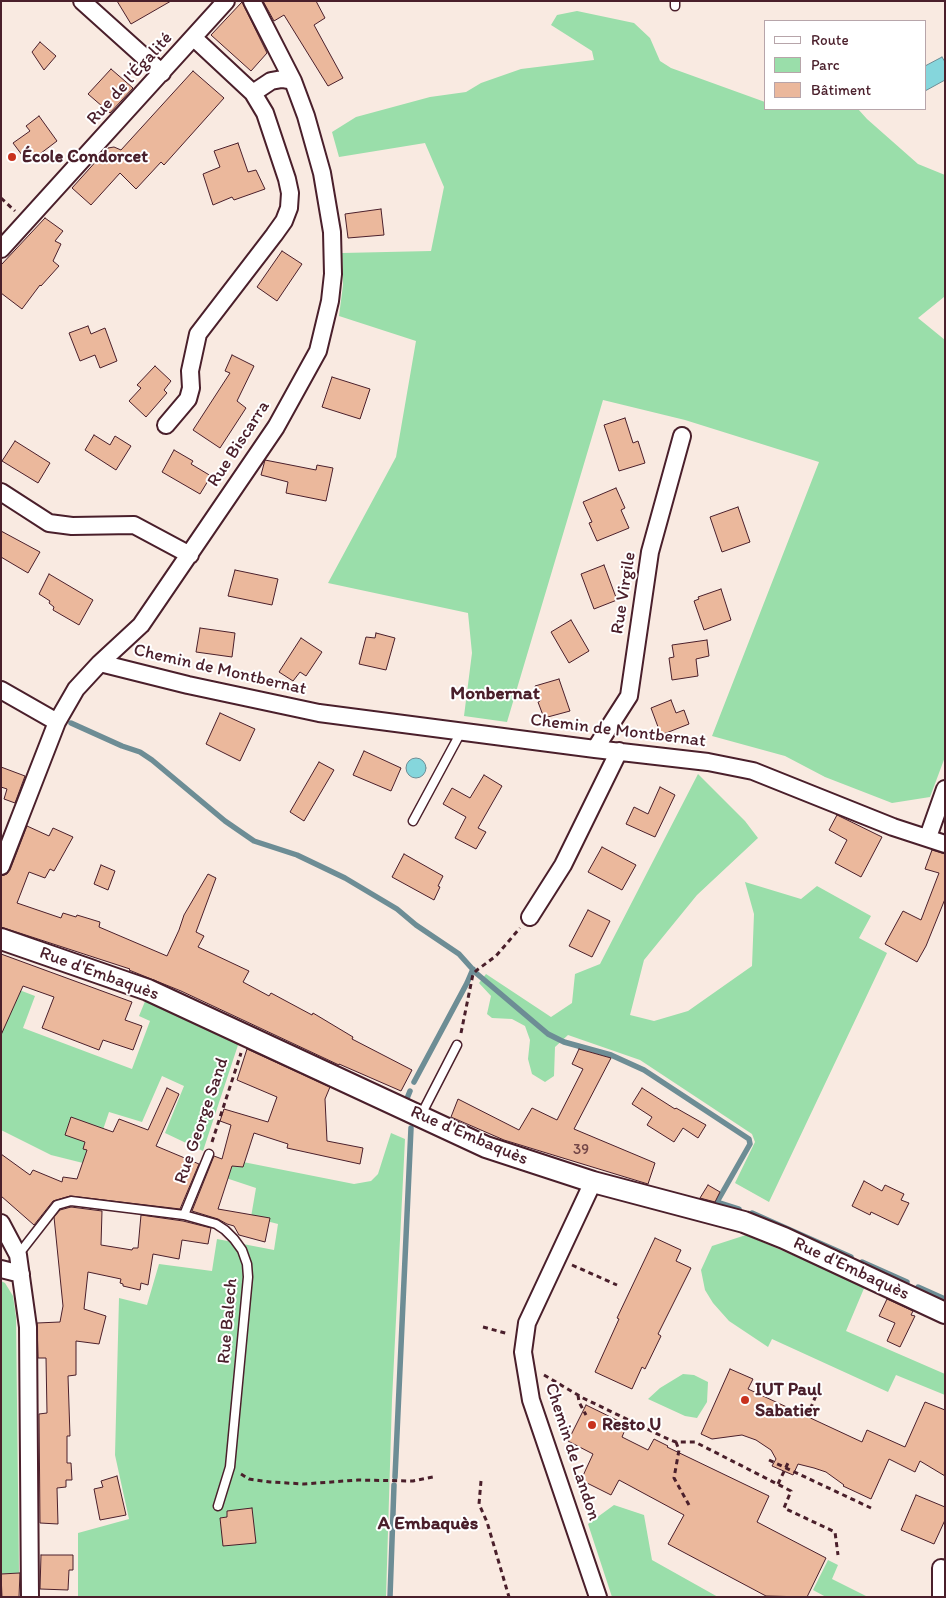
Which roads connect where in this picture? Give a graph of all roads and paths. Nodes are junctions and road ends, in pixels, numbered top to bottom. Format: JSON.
{"nodes":[{"id":1,"x":82,"y":1,"type":"edge"},
{"id":2,"x":226,"y":1,"type":"edge"},
{"id":3,"x":252,"y":1,"type":"edge"},
{"id":4,"x":194,"y":38,"type":"junction"},
{"id":5,"x":162,"y":73,"type":"junction"},
{"id":6,"x":293,"y":81,"type":"junction"},
{"id":7,"x":253,"y":93,"type":"junction"},
{"id":8,"x":1,"y":198,"type":"edge"},
{"id":9,"x":18,"y":213,"type":"dead end"},
{"id":10,"x":1,"y":249,"type":"edge"},
{"id":11,"x":166,"y":426,"type":"dead end"},
{"id":12,"x":682,"y":436,"type":"dead end"},
{"id":13,"x":1,"y":492,"type":"edge"},
{"id":14,"x":190,"y":555,"type":"junction"},
{"id":15,"x":100,"y":663,"type":"junction"},
{"id":16,"x":1,"y":690,"type":"edge"},
{"id":17,"x":57,"y":722,"type":"junction"},
{"id":18,"x":461,"y":732,"type":"junction"},
{"id":19,"x":595,"y":749,"type":"junction"},
{"id":20,"x":619,"y":751,"type":"junction"},
{"id":21,"x":945,"y":789,"type":"edge"},
{"id":22,"x":413,"y":821,"type":"dead end"},
{"id":23,"x":928,"y":837,"type":"junction"},
{"id":24,"x":945,"y":844,"type":"edge"},
{"id":25,"x":1,"y":866,"type":"edge"},
{"id":26,"x":530,"y":916,"type":"joint"},
{"id":27,"x":1,"y":939,"type":"edge"},
{"id":28,"x":246,"y":1036,"type":"junction"},
{"id":29,"x":457,"y":1045,"type":"joint"},
{"id":30,"x":420,"y":1117,"type":"junction"},
{"id":31,"x":209,"y":1154,"type":"joint"},
{"id":32,"x":593,"y":1182,"type":"junction"},
{"id":33,"x":184,"y":1215,"type":"junction"},
{"id":34,"x":1,"y":1223,"type":"edge"},
{"id":35,"x":18,"y":1255,"type":"junction"},
{"id":36,"x":575,"y":1266,"type":"dead end"},
{"id":37,"x":1,"y":1269,"type":"edge"},
{"id":38,"x":21,"y":1274,"type":"junction"},
{"id":39,"x":617,"y":1285,"type":"dead end"},
{"id":40,"x":945,"y":1313,"type":"edge"},
{"id":41,"x":483,"y":1327,"type":"dead end"},
{"id":42,"x":508,"y":1334,"type":"dead end"},
{"id":43,"x":819,"y":1388,"type":"dead end"},
{"id":44,"x":578,"y":1395,"type":"dead end"},
{"id":45,"x":583,"y":1398,"type":"dead end"},
{"id":46,"x":586,"y":1415,"type":"dead end"},
{"id":47,"x":807,"y":1416,"type":"dead end"},
{"id":48,"x":676,"y":1442,"type":"junction"},
{"id":49,"x":769,"y":1460,"type":"dead end"},
{"id":50,"x":788,"y":1463,"type":"dead end"},
{"id":51,"x":230,"y":1467,"type":"junction"},
{"id":52,"x":786,"y":1467,"type":"junction"},
{"id":53,"x":433,"y":1477,"type":"dead end"},
{"id":54,"x":481,"y":1481,"type":"dead end"},
{"id":55,"x":778,"y":1484,"type":"junction"},
{"id":56,"x":689,"y":1505,"type":"dead end"},
{"id":57,"x":218,"y":1506,"type":"dead end"},
{"id":58,"x":871,"y":1508,"type":"dead end"},
{"id":59,"x":838,"y":1555,"type":"dead end"},
{"id":60,"x":941,"y":1568,"type":"dead end"},
{"id":61,"x":30,"y":1597,"type":"edge"},
{"id":62,"x":509,"y":1597,"type":"edge"},
{"id":63,"x":598,"y":1597,"type":"edge"},
{"id":64,"x":941,"y":1597,"type":"edge"}],
"edges":[{"from":1,"to":5,"type":"street"},
{"from":2,"to":4,"type":"street","name":"Rue de l'Égalité"},
{"from":3,"to":6,"type":"street","name":"Rue Biscarra"},
{"from":4,"to":5,"type":"street","name":"Rue de l'Égalité"},
{"from":4,"to":7,"type":"street"},
{"from":5,"to":10,"type":"street","name":"Rue de l'Égalité"},
{"from":6,"to":7,"type":"street"},
{"from":6,"to":14,"type":"street","name":"Rue Biscarra"},
{"from":7,"to":11,"type":"street"},
{"from":8,"to":9,"type":"path"},
{"from":12,"to":19,"type":"street","name":"Rue Virgile"},
{"from":13,"to":14,"type":"street"},
{"from":14,"to":15,"type":"street","name":"Rue Biscarra"},
{"from":15,"to":17,"type":"street","name":"Rue Biscarra"},
{"from":15,"to":18,"type":"street","name":"Chemin de Montbernat"},
{"from":16,"to":17,"type":"street"},
{"from":17,"to":25,"type":"street","name":"Rue Biscarra"},
{"from":18,"to":19,"type":"street","name":"Chemin de Montbernat"},
{"from":18,"to":22,"type":"lane"},
{"from":19,"to":20,"type":"street","name":"Chemin de Montbernat"},
{"from":20,"to":23,"type":"street","name":"Chemin de Montbernat"},
{"from":20,"to":26,"type":"street"},
{"from":21,"to":23,"type":"street"},
{"from":23,"to":24,"type":"street","name":"Chemin de Montbernat"},
{"from":26,"to":29,"type":"path"},
{"from":27,"to":28,"type":"street","name":"Rue d'Embaquès"},
{"from":28,"to":30,"type":"street","name":"Rue d'Embaquès"},
{"from":28,"to":31,"type":"path","name":"Rue George Sand"},
{"from":29,"to":30,"type":"lane"},
{"from":30,"to":32,"type":"street","name":"Rue d'Embaquès"},
{"from":31,"to":33,"type":"lane","name":"Rue George Sand"},
{"from":32,"to":40,"type":"street","name":"Rue d'Embaquès"},
{"from":32,"to":63,"type":"street","name":"Chemin de Landon"},
{"from":33,"to":35,"type":"lane","name":"Rue Balech"},
{"from":33,"to":51,"type":"lane","name":"Rue Balech"},
{"from":34,"to":35,"type":"street"},
{"from":35,"to":38,"type":"street"},
{"from":36,"to":39,"type":"path"},
{"from":37,"to":38,"type":"street"},
{"from":38,"to":61,"type":"street"},
{"from":41,"to":42,"type":"path"},
{"from":43,"to":47,"type":"path"},
{"from":44,"to":46,"type":"path"},
{"from":45,"to":48,"type":"path"},
{"from":48,"to":55,"type":"path"},
{"from":48,"to":56,"type":"path"},
{"from":49,"to":52,"type":"path"},
{"from":50,"to":52,"type":"path"},
{"from":51,"to":53,"type":"path"},
{"from":51,"to":57,"type":"lane","name":"Rue Balech"},
{"from":52,"to":55,"type":"path"},
{"from":52,"to":58,"type":"path"},
{"from":54,"to":62,"type":"path"},
{"from":55,"to":59,"type":"path"},
{"from":60,"to":64,"type":"street"}]}
